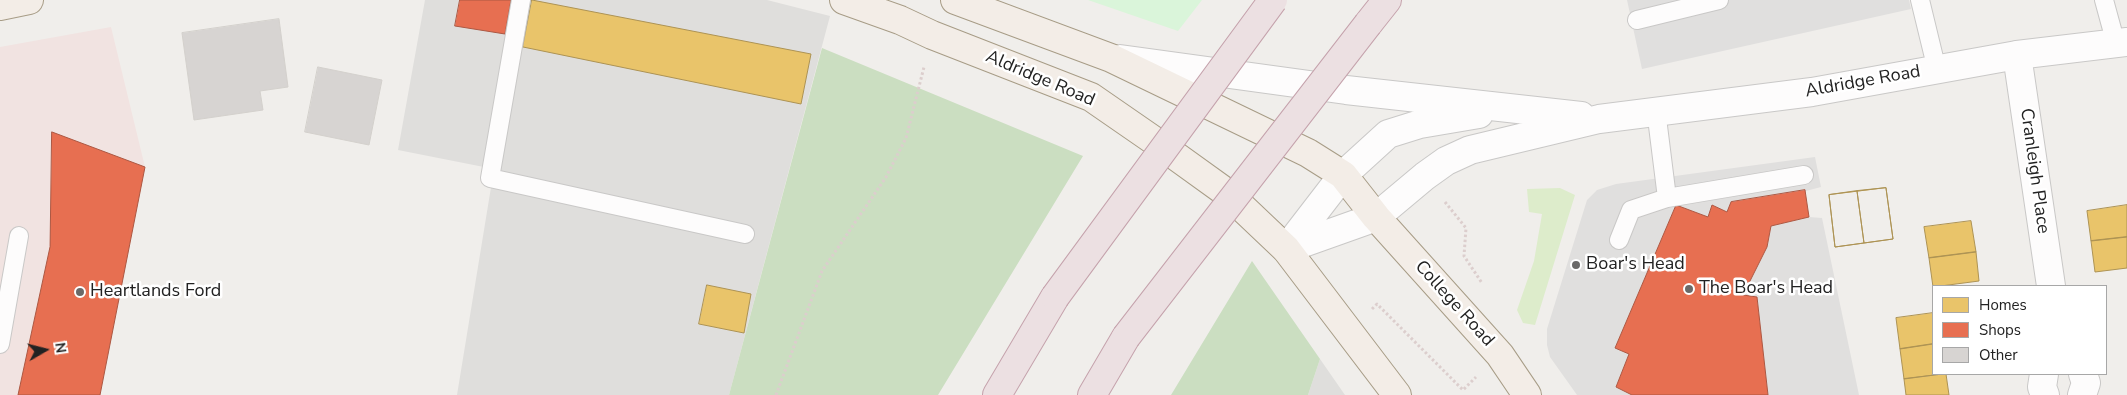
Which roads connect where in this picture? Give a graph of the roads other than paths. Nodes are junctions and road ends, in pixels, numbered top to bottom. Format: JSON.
{"nodes":[{"id":1,"x":29,"y":0,"type":"edge"},
{"id":2,"x":522,"y":0,"type":"edge"},
{"id":3,"x":844,"y":0,"type":"edge"},
{"id":4,"x":955,"y":0,"type":"edge"},
{"id":5,"x":1273,"y":0,"type":"edge"},
{"id":6,"x":1387,"y":0,"type":"edge"},
{"id":7,"x":1719,"y":0,"type":"edge"},
{"id":8,"x":1920,"y":0,"type":"edge"},
{"id":9,"x":2104,"y":0,"type":"edge"},
{"id":10,"x":0,"y":6,"type":"edge"},
{"id":11,"x":1637,"y":20,"type":"dead end"},
{"id":12,"x":2122,"y":43,"type":"edge"},
{"id":13,"x":2017,"y":55,"type":"junction"},
{"id":14,"x":1111,"y":58,"type":"junction"},
{"id":15,"x":1937,"y":70,"type":"junction"},
{"id":16,"x":1510,"y":109,"type":"junction"},
{"id":17,"x":1656,"y":110,"type":"junction"},
{"id":18,"x":1599,"y":118,"type":"junction"},
{"id":19,"x":1343,"y":175,"type":"junction"},
{"id":20,"x":1804,"y":175,"type":"dead end"},
{"id":21,"x":1667,"y":198,"type":"junction"},
{"id":22,"x":1376,"y":217,"type":"junction"},
{"id":23,"x":745,"y":234,"type":"dead end"},
{"id":24,"x":19,"y":236,"type":"dead end"},
{"id":25,"x":1619,"y":240,"type":"dead end"},
{"id":26,"x":1286,"y":249,"type":"junction"},
{"id":27,"x":2052,"y":285,"type":"edge"},
{"id":28,"x":0,"y":344,"type":"edge"},
{"id":29,"x":2044,"y":375,"type":"edge"},
{"id":30,"x":2083,"y":375,"type":"edge"},
{"id":31,"x":997,"y":395,"type":"edge"},
{"id":32,"x":1092,"y":395,"type":"edge"},
{"id":33,"x":1397,"y":395,"type":"edge"},
{"id":34,"x":1526,"y":395,"type":"edge"},
{"id":35,"x":2045,"y":395,"type":"edge"},
{"id":36,"x":2082,"y":395,"type":"edge"}],
"edges":[{"from":1,"to":10,"type":"main road"},
{"from":2,"to":23,"type":"lane"},
{"from":3,"to":26,"type":"main road","name":"Aldridge Road"},
{"from":4,"to":14,"type":"main road","name":"Aldridge Road"},
{"from":5,"to":31,"type":"highway","bridge":true},
{"from":6,"to":32,"type":"highway","bridge":true},
{"from":7,"to":11,"type":"lane"},
{"from":8,"to":15,"type":"lane"},
{"from":9,"to":12,"type":"lane"},
{"from":12,"to":13,"type":"street","name":"Aldridge Road"},
{"from":13,"to":15,"type":"street","name":"Aldridge Road"},
{"from":13,"to":27,"type":"street","name":"Cranleigh Place"},
{"from":14,"to":16,"type":"street","name":"Aldridge Road"},
{"from":14,"to":19,"type":"main road","name":"Aldridge Road"},
{"from":15,"to":17,"type":"street","name":"Aldridge Road"},
{"from":16,"to":18,"type":"street","name":"Aldridge Road"},
{"from":16,"to":19,"type":"street","name":"Aldridge Road"},
{"from":17,"to":18,"type":"street","name":"Aldridge Road"},
{"from":17,"to":21,"type":"lane"},
{"from":18,"to":22,"type":"street","name":"Aldridge Road"},
{"from":19,"to":22,"type":"main road","name":"Aldridge Road"},
{"from":19,"to":26,"type":"street","name":"Aldridge Road"},
{"from":20,"to":21,"type":"lane"},
{"from":21,"to":25,"type":"lane"},
{"from":22,"to":26,"type":"street","name":"Aldridge Road"},
{"from":22,"to":34,"type":"main road","name":"College Road"},
{"from":24,"to":28,"type":"lane"},
{"from":26,"to":33,"type":"main road"},
{"from":29,"to":35,"type":"street"},
{"from":30,"to":36,"type":"street"}]}
